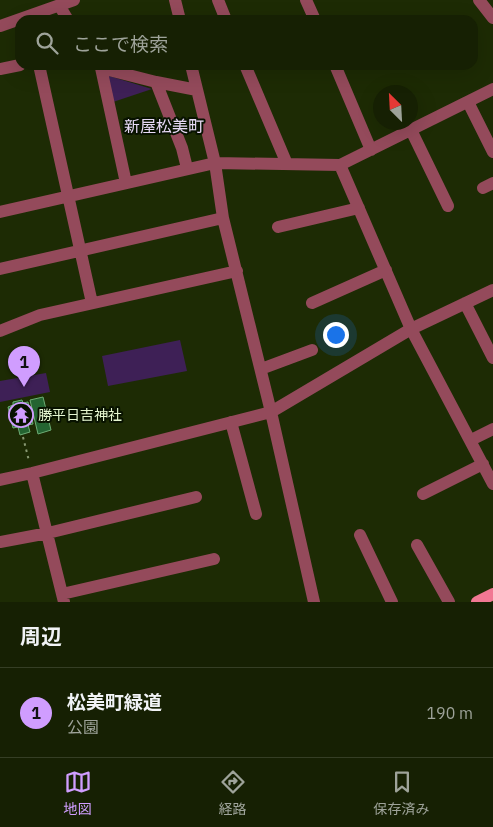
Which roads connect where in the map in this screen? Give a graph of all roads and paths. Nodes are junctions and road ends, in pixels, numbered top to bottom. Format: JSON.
{"nodes":[{"id":1,"x":74,"y":0,"type":"edge"},
{"id":2,"x":175,"y":0,"type":"edge"},
{"id":3,"x":218,"y":0,"type":"edge"},
{"id":4,"x":306,"y":0,"type":"edge"},
{"id":5,"x":479,"y":0,"type":"edge"},
{"id":6,"x":59,"y":5,"type":"junction"},
{"id":7,"x":492,"y":14,"type":"edge"},
{"id":8,"x":31,"y":15,"type":"edge"},
{"id":9,"x":65,"y":15,"type":"edge"},
{"id":10,"x":179,"y":15,"type":"edge"},
{"id":11,"x":224,"y":15,"type":"edge"},
{"id":12,"x":313,"y":15,"type":"edge"},
{"id":13,"x":15,"y":21,"type":"edge"},
{"id":14,"x":0,"y":26,"type":"edge"},
{"id":15,"x":15,"y":66,"type":"edge"},
{"id":16,"x":0,"y":69,"type":"edge"},
{"id":17,"x":40,"y":70,"type":"edge"},
{"id":18,"x":101,"y":70,"type":"edge"},
{"id":19,"x":114,"y":70,"type":"edge"},
{"id":20,"x":192,"y":70,"type":"edge"},
{"id":21,"x":247,"y":70,"type":"edge"},
{"id":22,"x":336,"y":70,"type":"edge"},
{"id":23,"x":156,"y":82,"type":"junction"},
{"id":24,"x":493,"y":89,"type":"edge"},
{"id":25,"x":197,"y":90,"type":"junction"},
{"id":26,"x":468,"y":102,"type":"junction"},
{"id":27,"x":418,"y":127,"type":"edge"},
{"id":28,"x":411,"y":130,"type":"joint"},
{"id":29,"x":371,"y":150,"type":"junction"},
{"id":30,"x":493,"y":152,"type":"edge"},
{"id":31,"x":214,"y":163,"type":"junction"},
{"id":32,"x":287,"y":164,"type":"junction"},
{"id":33,"x":340,"y":165,"type":"junction"},
{"id":34,"x":187,"y":168,"type":"junction"},
{"id":35,"x":126,"y":183,"type":"junction"},
{"id":36,"x":68,"y":196,"type":"junction"},
{"id":37,"x":448,"y":206,"type":"dead end"},
{"id":38,"x":359,"y":208,"type":"junction"},
{"id":39,"x":0,"y":212,"type":"edge"},
{"id":40,"x":223,"y":218,"type":"junction"},
{"id":41,"x":278,"y":227,"type":"dead end"},
{"id":42,"x":80,"y":250,"type":"junction"},
{"id":43,"x":0,"y":269,"type":"edge"},
{"id":44,"x":386,"y":270,"type":"junction"},
{"id":45,"x":237,"y":271,"type":"junction"},
{"id":46,"x":493,"y":290,"type":"edge"},
{"id":47,"x":312,"y":302,"type":"dead end"},
{"id":48,"x":92,"y":303,"type":"junction"},
{"id":49,"x":465,"y":303,"type":"junction"},
{"id":50,"x":411,"y":329,"type":"junction"},
{"id":51,"x":0,"y":331,"type":"edge"},
{"id":52,"x":312,"y":350,"type":"dead end"},
{"id":53,"x":493,"y":358,"type":"edge"},
{"id":54,"x":261,"y":369,"type":"junction"},
{"id":55,"x":271,"y":412,"type":"junction"},
{"id":56,"x":231,"y":422,"type":"junction"},
{"id":57,"x":493,"y":429,"type":"edge"},
{"id":58,"x":23,"y":437,"type":"dead end"},
{"id":59,"x":471,"y":440,"type":"junction"},
{"id":60,"x":483,"y":464,"type":"junction"},
{"id":61,"x":32,"y":474,"type":"junction"},
{"id":62,"x":0,"y":480,"type":"edge"},
{"id":63,"x":493,"y":484,"type":"edge"},
{"id":64,"x":423,"y":494,"type":"dead end"},
{"id":65,"x":196,"y":497,"type":"dead end"},
{"id":66,"x":256,"y":514,"type":"dead end"},
{"id":67,"x":48,"y":533,"type":"junction"},
{"id":68,"x":360,"y":536,"type":"dead end"},
{"id":69,"x":0,"y":542,"type":"edge"},
{"id":70,"x":417,"y":545,"type":"dead end"},
{"id":71,"x":214,"y":559,"type":"dead end"},
{"id":72,"x":493,"y":594,"type":"edge"},
{"id":73,"x":63,"y":598,"type":"edge"},
{"id":74,"x":314,"y":602,"type":"edge"},
{"id":75,"x":392,"y":602,"type":"edge"},
{"id":76,"x":448,"y":602,"type":"edge"},
{"id":77,"x":476,"y":602,"type":"edge"}],
"edges":[{"from":1,"to":6,"type":"street"},
{"from":2,"to":10,"type":"street"},
{"from":3,"to":11,"type":"street"},
{"from":4,"to":12,"type":"street"},
{"from":5,"to":7,"type":"street"},
{"from":6,"to":8,"type":"street"},
{"from":6,"to":9,"type":"street"},
{"from":13,"to":14,"type":"street"},
{"from":15,"to":16,"type":"street"},
{"from":17,"to":36,"type":"street"},
{"from":18,"to":35,"type":"street"},
{"from":19,"to":23,"type":"street"},
{"from":20,"to":25,"type":"street"},
{"from":21,"to":32,"type":"street"},
{"from":22,"to":29,"type":"street"},
{"from":23,"to":25,"type":"street"},
{"from":23,"to":34,"type":"street"},
{"from":24,"to":26,"type":"street"},
{"from":25,"to":31,"type":"street"},
{"from":26,"to":27,"type":"street"},
{"from":26,"to":30,"type":"street"},
{"from":28,"to":29,"type":"street"},
{"from":28,"to":37,"type":"street"},
{"from":29,"to":33,"type":"street"},
{"from":31,"to":32,"type":"street"},
{"from":31,"to":34,"type":"street"},
{"from":31,"to":40,"type":"street"},
{"from":32,"to":33,"type":"street"},
{"from":33,"to":38,"type":"street"},
{"from":34,"to":35,"type":"street"},
{"from":35,"to":36,"type":"street"},
{"from":36,"to":39,"type":"street"},
{"from":36,"to":42,"type":"street"},
{"from":38,"to":41,"type":"street"},
{"from":38,"to":44,"type":"street"},
{"from":40,"to":42,"type":"street"},
{"from":40,"to":45,"type":"street"},
{"from":42,"to":43,"type":"street"},
{"from":42,"to":48,"type":"street"},
{"from":44,"to":47,"type":"street"},
{"from":44,"to":50,"type":"street"},
{"from":45,"to":48,"type":"street"},
{"from":45,"to":54,"type":"street"},
{"from":46,"to":49,"type":"street"},
{"from":48,"to":51,"type":"street"},
{"from":49,"to":50,"type":"street"},
{"from":49,"to":53,"type":"street"},
{"from":50,"to":55,"type":"street"},
{"from":50,"to":59,"type":"street"},
{"from":52,"to":54,"type":"street"},
{"from":54,"to":55,"type":"street"},
{"from":55,"to":56,"type":"street"},
{"from":55,"to":74,"type":"street"},
{"from":56,"to":61,"type":"street"},
{"from":56,"to":66,"type":"street"},
{"from":57,"to":59,"type":"street"},
{"from":58,"to":61,"type":"path"},
{"from":59,"to":60,"type":"street"},
{"from":60,"to":63,"type":"street"},
{"from":60,"to":64,"type":"street"},
{"from":61,"to":62,"type":"street"},
{"from":61,"to":67,"type":"street"},
{"from":65,"to":67,"type":"street"},
{"from":67,"to":69,"type":"street"},
{"from":67,"to":73,"type":"street"},
{"from":68,"to":75,"type":"street"},
{"from":70,"to":76,"type":"street"},
{"from":71,"to":73,"type":"street"},
{"from":72,"to":77,"type":"main road"}]}
